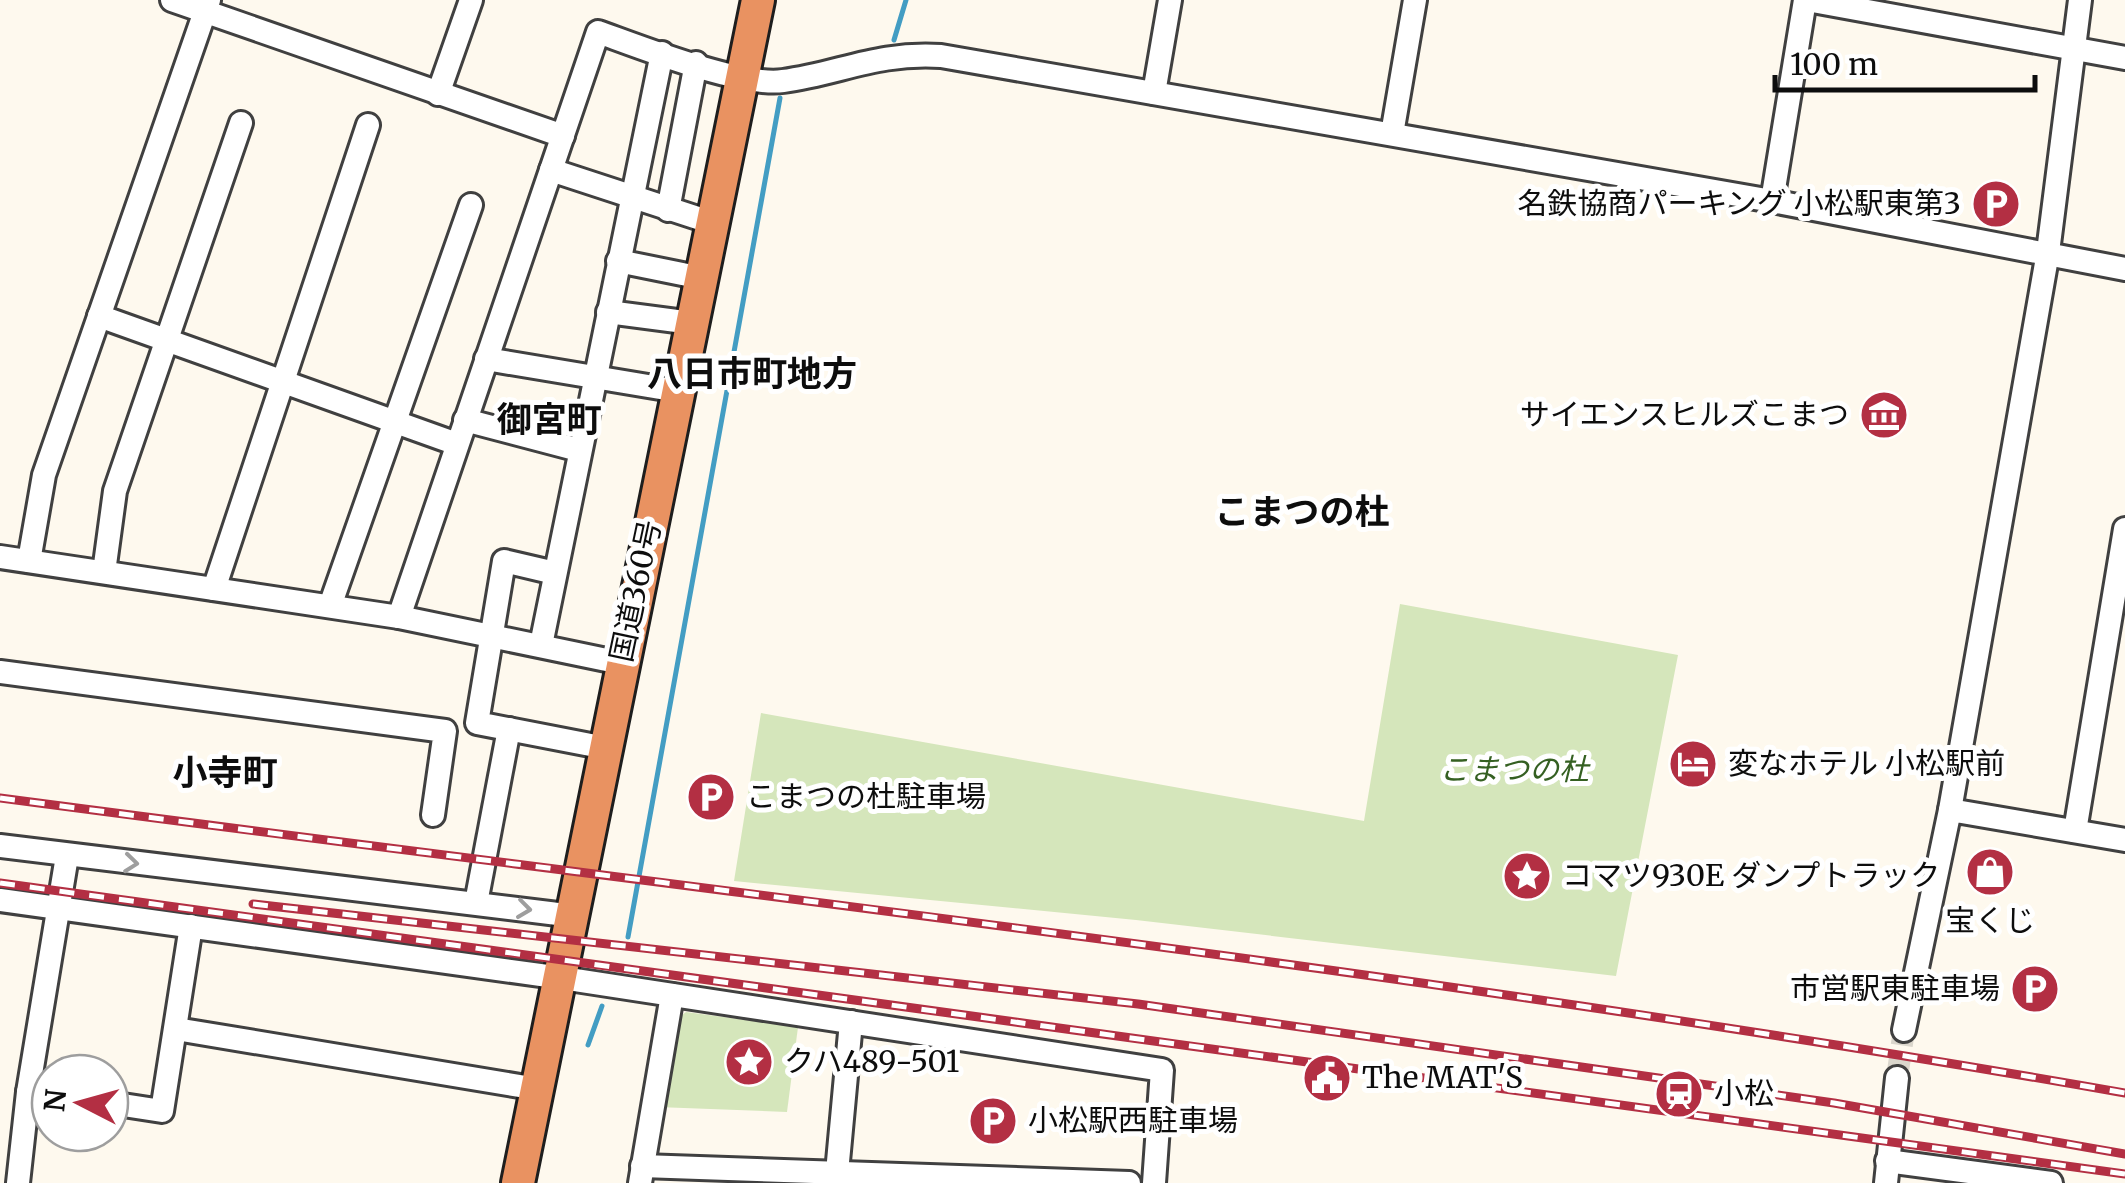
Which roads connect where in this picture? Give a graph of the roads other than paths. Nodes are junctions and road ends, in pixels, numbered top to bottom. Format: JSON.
{"nodes":[{"id":1,"x":172,"y":0,"type":"edge"},
{"id":2,"x":471,"y":0,"type":"edge"},
{"id":3,"x":758,"y":0,"type":"edge"},
{"id":4,"x":1170,"y":0,"type":"edge"},
{"id":5,"x":1416,"y":0,"type":"edge"},
{"id":6,"x":1806,"y":0,"type":"edge"},
{"id":7,"x":2080,"y":0,"type":"edge"},
{"id":8,"x":207,"y":6,"type":"edge"},
{"id":9,"x":2075,"y":48,"type":"junction"},
{"id":10,"x":662,"y":53,"type":"junction"},
{"id":11,"x":2125,"y":58,"type":"edge"},
{"id":12,"x":696,"y":63,"type":"junction"},
{"id":13,"x":743,"y":78,"type":"junction"},
{"id":14,"x":1154,"y":93,"type":"junction"},
{"id":15,"x":438,"y":94,"type":"junction"},
{"id":16,"x":241,"y":122,"type":"dead end"},
{"id":17,"x":368,"y":126,"type":"dead end"},
{"id":18,"x":1392,"y":134,"type":"junction"},
{"id":19,"x":563,"y":136,"type":"junction"},
{"id":20,"x":551,"y":170,"type":"junction"},
{"id":21,"x":632,"y":199,"type":"junction"},
{"id":22,"x":1772,"y":201,"type":"junction"},
{"id":23,"x":470,"y":205,"type":"dead end"},
{"id":24,"x":668,"y":210,"type":"junction"},
{"id":25,"x":713,"y":223,"type":"junction"},
{"id":26,"x":2048,"y":252,"type":"junction"},
{"id":27,"x":618,"y":261,"type":"junction"},
{"id":28,"x":2125,"y":269,"type":"edge"},
{"id":29,"x":702,"y":278,"type":"junction"},
{"id":30,"x":608,"y":312,"type":"junction"},
{"id":31,"x":99,"y":316,"type":"junction"},
{"id":32,"x":692,"y":322,"type":"junction"},
{"id":33,"x":164,"y":339,"type":"junction"},
{"id":34,"x":486,"y":359,"type":"junction"},
{"id":35,"x":594,"y":376,"type":"junction"},
{"id":36,"x":281,"y":380,"type":"junction"},
{"id":37,"x":678,"y":392,"type":"junction"},
{"id":38,"x":465,"y":420,"type":"junction"},
{"id":39,"x":396,"y":422,"type":"junction"},
{"id":40,"x":456,"y":444,"type":"junction"},
{"id":41,"x":580,"y":450,"type":"junction"},
{"id":42,"x":2125,"y":528,"type":"edge"},
{"id":43,"x":0,"y":557,"type":"edge"},
{"id":44,"x":29,"y":561,"type":"junction"},
{"id":45,"x":104,"y":572,"type":"junction"},
{"id":46,"x":555,"y":573,"type":"junction"},
{"id":47,"x":214,"y":589,"type":"junction"},
{"id":48,"x":330,"y":606,"type":"junction"},
{"id":49,"x":400,"y":617,"type":"junction"},
{"id":50,"x":490,"y":635,"type":"junction"},
{"id":51,"x":541,"y":646,"type":"junction"},
{"id":52,"x":621,"y":663,"type":"junction"},
{"id":53,"x":0,"y":672,"type":"edge"},
{"id":54,"x":509,"y":729,"type":"junction"},
{"id":55,"x":606,"y":748,"type":"junction"},
{"id":56,"x":1950,"y":810,"type":"junction"},
{"id":57,"x":433,"y":815,"type":"dead end"},
{"id":58,"x":2075,"y":831,"type":"junction"},
{"id":59,"x":2125,"y":840,"type":"edge"},
{"id":60,"x":0,"y":846,"type":"edge"},
{"id":61,"x":67,"y":856,"type":"junction"},
{"id":62,"x":0,"y":900,"type":"edge"},
{"id":63,"x":476,"y":903,"type":"junction"},
{"id":64,"x":58,"y":908,"type":"junction"},
{"id":65,"x":574,"y":916,"type":"junction"},
{"id":66,"x":191,"y":926,"type":"junction"},
{"id":67,"x":562,"y":978,"type":"junction"},
{"id":68,"x":672,"y":995,"type":"junction"},
{"id":69,"x":851,"y":1022,"type":"junction"},
{"id":70,"x":176,"y":1029,"type":"junction"},
{"id":71,"x":1904,"y":1030,"type":"tunnel mouth"},
{"id":72,"x":43,"y":1053,"type":"edge"},
{"id":73,"x":1898,"y":1078,"type":"tunnel mouth"},
{"id":74,"x":538,"y":1088,"type":"junction"},
{"id":75,"x":130,"y":1106,"type":"edge"},
{"id":76,"x":30,"y":1132,"type":"edge"},
{"id":77,"x":1886,"y":1172,"type":"edge"},
{"id":78,"x":641,"y":1175,"type":"edge"},
{"id":79,"x":836,"y":1176,"type":"edge"},
{"id":80,"x":18,"y":1183,"type":"edge"},
{"id":81,"x":518,"y":1183,"type":"edge"},
{"id":82,"x":1129,"y":1183,"type":"edge"},
{"id":83,"x":1154,"y":1183,"type":"edge"},
{"id":84,"x":2050,"y":1183,"type":"edge"}],
"edges":[{"from":1,"to":8,"type":"street"},
{"from":2,"to":15,"type":"street"},
{"from":3,"to":13,"type":"highway","name":"国道360号"},
{"from":4,"to":14,"type":"street"},
{"from":5,"to":18,"type":"street"},
{"from":6,"to":9,"type":"street"},
{"from":6,"to":22,"type":"street"},
{"from":7,"to":9,"type":"street"},
{"from":8,"to":15,"type":"street"},
{"from":8,"to":31,"type":"street"},
{"from":9,"to":11,"type":"street"},
{"from":9,"to":26,"type":"street"},
{"from":10,"to":12,"type":"street"},
{"from":10,"to":19,"type":"street"},
{"from":10,"to":21,"type":"street"},
{"from":12,"to":13,"type":"street"},
{"from":12,"to":24,"type":"street"},
{"from":13,"to":14,"type":"street"},
{"from":13,"to":25,"type":"highway","name":"国道360号"},
{"from":14,"to":18,"type":"street"},
{"from":15,"to":19,"type":"street"},
{"from":16,"to":33,"type":"street"},
{"from":17,"to":36,"type":"street"},
{"from":18,"to":22,"type":"street"},
{"from":19,"to":20,"type":"street"},
{"from":20,"to":21,"type":"street"},
{"from":20,"to":34,"type":"street"},
{"from":21,"to":24,"type":"street"},
{"from":21,"to":27,"type":"street"},
{"from":22,"to":26,"type":"street"},
{"from":23,"to":39,"type":"street"},
{"from":24,"to":25,"type":"street"},
{"from":25,"to":29,"type":"highway","name":"国道360号"},
{"from":26,"to":28,"type":"street"},
{"from":26,"to":56,"type":"street"},
{"from":27,"to":29,"type":"street"},
{"from":27,"to":30,"type":"street"},
{"from":29,"to":32,"type":"highway","name":"国道360号"},
{"from":30,"to":32,"type":"street"},
{"from":30,"to":35,"type":"street"},
{"from":31,"to":33,"type":"street"},
{"from":31,"to":44,"type":"street"},
{"from":32,"to":37,"type":"highway","name":"国道360号"},
{"from":33,"to":36,"type":"street"},
{"from":33,"to":45,"type":"street"},
{"from":34,"to":35,"type":"street"},
{"from":34,"to":38,"type":"street"},
{"from":35,"to":37,"type":"street"},
{"from":35,"to":41,"type":"street"},
{"from":36,"to":39,"type":"street"},
{"from":36,"to":47,"type":"street"},
{"from":37,"to":52,"type":"highway","name":"国道360号"},
{"from":38,"to":40,"type":"street"},
{"from":38,"to":41,"type":"street"},
{"from":39,"to":40,"type":"street"},
{"from":39,"to":48,"type":"street"},
{"from":40,"to":49,"type":"street"},
{"from":41,"to":46,"type":"street"},
{"from":42,"to":58,"type":"street"},
{"from":43,"to":44,"type":"street"},
{"from":44,"to":45,"type":"street"},
{"from":45,"to":47,"type":"street"},
{"from":46,"to":50,"type":"street"},
{"from":46,"to":51,"type":"street"},
{"from":47,"to":48,"type":"street"},
{"from":48,"to":49,"type":"street"},
{"from":49,"to":50,"type":"street"},
{"from":50,"to":51,"type":"street"},
{"from":50,"to":54,"type":"street"},
{"from":51,"to":52,"type":"street"},
{"from":52,"to":55,"type":"highway","name":"国道360号"},
{"from":53,"to":57,"type":"street"},
{"from":54,"to":55,"type":"street"},
{"from":54,"to":63,"type":"street"},
{"from":55,"to":65,"type":"highway","name":"国道360号"},
{"from":56,"to":58,"type":"street"},
{"from":56,"to":71,"type":"street"},
{"from":58,"to":59,"type":"street"},
{"from":60,"to":61,"type":"street"},
{"from":61,"to":63,"type":"street","one_way":true},
{"from":61,"to":64,"type":"street"},
{"from":62,"to":64,"type":"street"},
{"from":63,"to":65,"type":"street","one_way":true},
{"from":64,"to":66,"type":"street"},
{"from":64,"to":72,"type":"street"},
{"from":65,"to":67,"type":"highway","name":"国道360号"},
{"from":66,"to":67,"type":"street"},
{"from":66,"to":70,"type":"street"},
{"from":67,"to":68,"type":"street"},
{"from":67,"to":74,"type":"highway","name":"国道360号"},
{"from":68,"to":69,"type":"street"},
{"from":68,"to":78,"type":"street"},
{"from":69,"to":79,"type":"street"},
{"from":69,"to":83,"type":"street"},
{"from":70,"to":74,"type":"street"},
{"from":70,"to":75,"type":"street"},
{"from":73,"to":77,"type":"street"},
{"from":74,"to":81,"type":"highway","name":"国道360号"},
{"from":76,"to":80,"type":"street"},
{"from":77,"to":84,"type":"street"},
{"from":78,"to":79,"type":"street"},
{"from":79,"to":82,"type":"street"}]}
